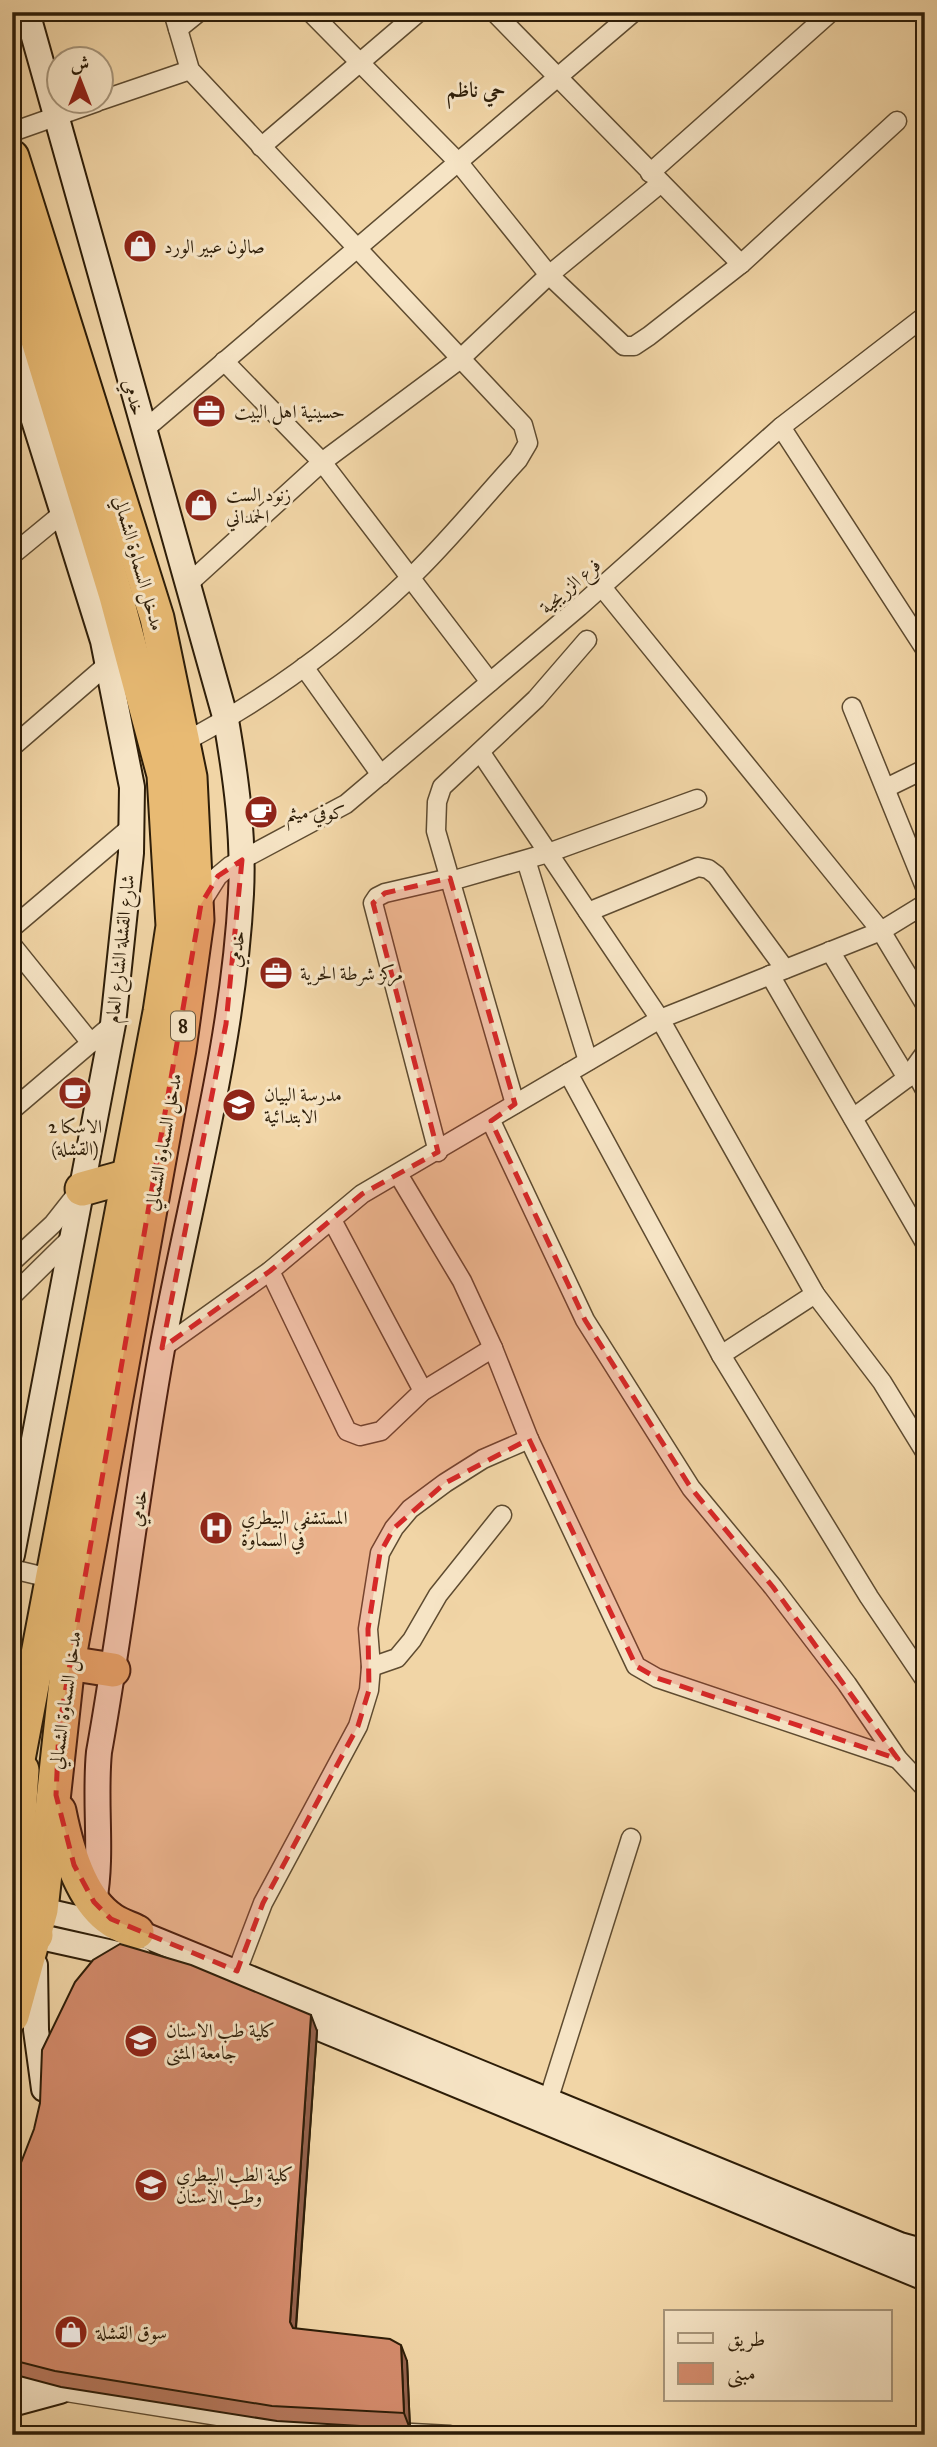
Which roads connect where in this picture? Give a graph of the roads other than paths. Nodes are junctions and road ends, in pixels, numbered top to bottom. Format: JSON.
{"nodes":[{"id":1,"x":27,"y":12,"type":"edge"},
{"id":2,"x":199,"y":12,"type":"edge"},
{"id":3,"x":310,"y":12,"type":"edge"},
{"id":4,"x":419,"y":12,"type":"edge"},
{"id":5,"x":494,"y":12,"type":"edge"},
{"id":6,"x":634,"y":12,"type":"edge"},
{"id":7,"x":831,"y":12,"type":"edge"},
{"id":8,"x":176,"y":21,"type":"edge"},
{"id":9,"x":360,"y":62,"type":"junction"},
{"id":10,"x":190,"y":70,"type":"junction"},
{"id":11,"x":558,"y":79,"type":"junction"},
{"id":12,"x":46,"y":83,"type":"edge"},
{"id":13,"x":116,"y":95,"type":"edge"},
{"id":14,"x":55,"y":116,"type":"joint"},
{"id":15,"x":897,"y":121,"type":"dead end"},
{"id":16,"x":12,"y":132,"type":"edge"},
{"id":17,"x":261,"y":147,"type":"junction"},
{"id":18,"x":12,"y":157,"type":"edge"},
{"id":19,"x":459,"y":163,"type":"junction"},
{"id":20,"x":655,"y":178,"type":"junction"},
{"id":21,"x":357,"y":249,"type":"junction"},
{"id":22,"x":12,"y":255,"type":"edge"},
{"id":23,"x":741,"y":264,"type":"junction"},
{"id":24,"x":549,"y":275,"type":"junction"},
{"id":25,"x":925,"y":316,"type":"edge"},
{"id":26,"x":13,"y":357,"type":"edge"},
{"id":27,"x":459,"y":359,"type":"junction"},
{"id":28,"x":224,"y":361,"type":"junction"},
{"id":29,"x":781,"y":427,"type":"junction"},
{"id":30,"x":144,"y":430,"type":"junction"},
{"id":31,"x":322,"y":462,"type":"junction"},
{"id":32,"x":63,"y":513,"type":"junction"},
{"id":33,"x":12,"y":555,"type":"edge"},
{"id":34,"x":410,"y":579,"type":"junction"},
{"id":35,"x":188,"y":584,"type":"junction"},
{"id":36,"x":601,"y":586,"type":"junction"},
{"id":37,"x":587,"y":640,"type":"dead end"},
{"id":38,"x":925,"y":649,"type":"edge"},
{"id":39,"x":108,"y":664,"type":"junction"},
{"id":40,"x":304,"y":667,"type":"junction"},
{"id":41,"x":490,"y":682,"type":"junction"},
{"id":42,"x":852,"y":707,"type":"dead end"},
{"id":43,"x":226,"y":720,"type":"junction"},
{"id":44,"x":16,"y":735,"type":"edge"},
{"id":45,"x":184,"y":742,"type":"junction"},
{"id":46,"x":481,"y":752,"type":"junction"},
{"id":47,"x":925,"y":769,"type":"edge"},
{"id":48,"x":381,"y":775,"type":"junction"},
{"id":49,"x":886,"y":788,"type":"junction"},
{"id":50,"x":697,"y":799,"type":"dead end"},
{"id":51,"x":131,"y":827,"type":"junction"},
{"id":52,"x":194,"y":849,"type":"junction"},
{"id":53,"x":548,"y":853,"type":"junction"},
{"id":54,"x":526,"y":860,"type":"junction"},
{"id":55,"x":236,"y":863,"type":"junction"},
{"id":56,"x":451,"y":880,"type":"junction"},
{"id":57,"x":925,"y":887,"type":"edge"},
{"id":58,"x":925,"y":904,"type":"edge"},
{"id":59,"x":588,"y":912,"type":"junction"},
{"id":60,"x":197,"y":920,"type":"junction"},
{"id":61,"x":12,"y":928,"type":"edge"},
{"id":62,"x":881,"y":931,"type":"junction"},
{"id":63,"x":12,"y":945,"type":"edge"},
{"id":64,"x":830,"y":951,"type":"junction"},
{"id":65,"x":778,"y":972,"type":"junction"},
{"id":66,"x":925,"y":1004,"type":"edge"},
{"id":67,"x":660,"y":1019,"type":"junction"},
{"id":68,"x":113,"y":1024,"type":"junction"},
{"id":69,"x":91,"y":1043,"type":"junction"},
{"id":70,"x":925,"y":1053,"type":"edge"},
{"id":71,"x":588,"y":1061,"type":"junction"},
{"id":72,"x":568,"y":1073,"type":"junction"},
{"id":73,"x":910,"y":1074,"type":"junction"},
{"id":74,"x":925,"y":1090,"type":"edge"},
{"id":75,"x":515,"y":1104,"type":"junction"},
{"id":76,"x":12,"y":1110,"type":"edge"},
{"id":77,"x":853,"y":1118,"type":"junction"},
{"id":78,"x":491,"y":1121,"type":"junction"},
{"id":79,"x":438,"y":1152,"type":"junction"},
{"id":80,"x":398,"y":1174,"type":"junction"},
{"id":81,"x":129,"y":1176,"type":"junction"},
{"id":82,"x":82,"y":1189,"type":"junction"},
{"id":83,"x":331,"y":1220,"type":"junction"},
{"id":84,"x":72,"y":1237,"type":"junction"},
{"id":85,"x":925,"y":1243,"type":"edge"},
{"id":86,"x":12,"y":1262,"type":"edge"},
{"id":87,"x":270,"y":1271,"type":"junction"},
{"id":88,"x":815,"y":1294,"type":"junction"},
{"id":89,"x":12,"y":1296,"type":"edge"},
{"id":90,"x":162,"y":1348,"type":"junction"},
{"id":91,"x":493,"y":1348,"type":"junction"},
{"id":92,"x":721,"y":1355,"type":"junction"},
{"id":93,"x":423,"y":1391,"type":"junction"},
{"id":94,"x":529,"y":1439,"type":"junction"},
{"id":95,"x":925,"y":1452,"type":"edge"},
{"id":96,"x":502,"y":1515,"type":"dead end"},
{"id":97,"x":12,"y":1555,"type":"edge"},
{"id":98,"x":12,"y":1569,"type":"edge"},
{"id":99,"x":54,"y":1579,"type":"junction"},
{"id":100,"x":68,"y":1663,"type":"junction"},
{"id":101,"x":371,"y":1667,"type":"junction"},
{"id":102,"x":114,"y":1670,"type":"junction"},
{"id":103,"x":925,"y":1680,"type":"edge"},
{"id":104,"x":59,"y":1728,"type":"junction"},
{"id":105,"x":24,"y":1743,"type":"junction"},
{"id":106,"x":898,"y":1759,"type":"junction"},
{"id":107,"x":925,"y":1788,"type":"edge"},
{"id":108,"x":12,"y":1791,"type":"edge"},
{"id":109,"x":631,"y":1838,"type":"dead end"},
{"id":110,"x":94,"y":1902,"type":"junction"},
{"id":111,"x":23,"y":1919,"type":"edge"},
{"id":112,"x":135,"y":1945,"type":"junction"},
{"id":113,"x":237,"y":1971,"type":"junction"},
{"id":114,"x":95,"y":1972,"type":"edge"},
{"id":115,"x":12,"y":2016,"type":"edge"},
{"id":116,"x":59,"y":2028,"type":"edge"},
{"id":117,"x":548,"y":2101,"type":"junction"},
{"id":118,"x":925,"y":2252,"type":"edge"},
{"id":119,"x":925,"y":2278,"type":"edge"},
{"id":120,"x":12,"y":2379,"type":"edge"},
{"id":121,"x":60,"y":2391,"type":"junction"},
{"id":122,"x":12,"y":2404,"type":"edge"},
{"id":123,"x":450,"y":2435,"type":"edge"}],
"edges":[{"from":1,"to":12,"type":"main road","name":"خدمي"},
{"from":2,"to":8,"type":"street"},
{"from":3,"to":9,"type":"street"},
{"from":4,"to":9,"type":"street"},
{"from":5,"to":11,"type":"street"},
{"from":6,"to":11,"type":"street"},
{"from":7,"to":20,"type":"street"},
{"from":8,"to":10,"type":"street"},
{"from":9,"to":17,"type":"street"},
{"from":9,"to":19,"type":"street"},
{"from":10,"to":13,"type":"street"},
{"from":10,"to":17,"type":"street"},
{"from":11,"to":19,"type":"street"},
{"from":11,"to":20,"type":"street"},
{"from":14,"to":16,"type":"street"},
{"from":14,"to":30,"type":"main road","name":"خدمي"},
{"from":15,"to":23,"type":"street"},
{"from":17,"to":21,"type":"street"},
{"from":18,"to":45,"type":"highway","name":"مدخل السماوة الشمالي","number":"8"},
{"from":19,"to":21,"type":"street"},
{"from":19,"to":24,"type":"street"},
{"from":20,"to":23,"type":"street"},
{"from":20,"to":24,"type":"street"},
{"from":21,"to":27,"type":"street"},
{"from":21,"to":28,"type":"street"},
{"from":22,"to":81,"type":"highway","name":"مدخل السماوة الشمالي","number":"8"},
{"from":23,"to":24,"type":"street"},
{"from":24,"to":27,"type":"street"},
{"from":25,"to":29,"type":"street","name":"فرع الزريجية"},
{"from":26,"to":32,"type":"main road","name":"شارع القشلة الشارع العام"},
{"from":27,"to":31,"type":"street"},
{"from":27,"to":34,"type":"street"},
{"from":28,"to":30,"type":"street"},
{"from":28,"to":31,"type":"street"},
{"from":29,"to":36,"type":"street","name":"فرع الزريجية"},
{"from":29,"to":38,"type":"street"},
{"from":30,"to":35,"type":"main road","name":"خدمي"},
{"from":31,"to":34,"type":"street"},
{"from":31,"to":35,"type":"street"},
{"from":32,"to":33,"type":"street"},
{"from":32,"to":39,"type":"main road","name":"شارع القشلة الشارع العام"},
{"from":34,"to":40,"type":"street"},
{"from":34,"to":41,"type":"street"},
{"from":35,"to":43,"type":"main road","name":"خدمي"},
{"from":36,"to":41,"type":"street","name":"فرع الزريجية"},
{"from":36,"to":62,"type":"street"},
{"from":37,"to":46,"type":"street"},
{"from":39,"to":44,"type":"street"},
{"from":39,"to":51,"type":"main road","name":"شارع القشلة الشارع العام"},
{"from":40,"to":43,"type":"street"},
{"from":40,"to":48,"type":"street"},
{"from":41,"to":48,"type":"street","name":"فرع الزريجية"},
{"from":42,"to":49,"type":"street"},
{"from":43,"to":45,"type":"street"},
{"from":43,"to":55,"type":"main road","name":"خدمي"},
{"from":45,"to":52,"type":"highway","name":"مدخل السماوة الشمالي","number":"8"},
{"from":46,"to":53,"type":"street"},
{"from":46,"to":56,"type":"street"},
{"from":47,"to":49,"type":"street"},
{"from":48,"to":55,"type":"street","name":"فرع الزريجية"},
{"from":49,"to":57,"type":"street"},
{"from":50,"to":53,"type":"street"},
{"from":51,"to":61,"type":"street"},
{"from":51,"to":68,"type":"main road","name":"شارع القشلة الشارع العام"},
{"from":52,"to":55,"type":"street"},
{"from":52,"to":60,"type":"highway","name":"مدخل السماوة الشمالي","number":"8"},
{"from":53,"to":54,"type":"street"},
{"from":53,"to":59,"type":"street"},
{"from":54,"to":56,"type":"street"},
{"from":54,"to":71,"type":"street"},
{"from":55,"to":60,"type":"street"},
{"from":55,"to":90,"type":"main road","name":"خدمي"},
{"from":56,"to":75,"type":"street"},
{"from":56,"to":79,"type":"street"},
{"from":58,"to":62,"type":"street"},
{"from":59,"to":65,"type":"street"},
{"from":59,"to":67,"type":"street"},
{"from":60,"to":100,"type":"highway","name":"مدخل السماوة الشمالي","number":"8"},
{"from":62,"to":64,"type":"street"},
{"from":62,"to":66,"type":"street"},
{"from":63,"to":69,"type":"street"},
{"from":64,"to":65,"type":"street"},
{"from":64,"to":73,"type":"street"},
{"from":65,"to":67,"type":"street"},
{"from":65,"to":77,"type":"street"},
{"from":67,"to":71,"type":"street"},
{"from":67,"to":88,"type":"street"},
{"from":68,"to":69,"type":"street"},
{"from":68,"to":82,"type":"main road","name":"شارع القشلة الشارع العام"},
{"from":69,"to":76,"type":"street"},
{"from":70,"to":73,"type":"street"},
{"from":71,"to":72,"type":"street"},
{"from":72,"to":75,"type":"street"},
{"from":72,"to":92,"type":"street"},
{"from":73,"to":74,"type":"street"},
{"from":73,"to":77,"type":"street"},
{"from":75,"to":78,"type":"street"},
{"from":77,"to":85,"type":"street"},
{"from":78,"to":79,"type":"street"},
{"from":78,"to":106,"type":"street"},
{"from":79,"to":80,"type":"street"},
{"from":80,"to":83,"type":"street"},
{"from":80,"to":91,"type":"street"},
{"from":81,"to":82,"type":"highway"},
{"from":81,"to":99,"type":"highway","name":"مدخل السماوة الشمالي","number":"8"},
{"from":82,"to":84,"type":"main road","name":"شارع القشلة الشارع العام"},
{"from":82,"to":86,"type":"street"},
{"from":83,"to":87,"type":"street"},
{"from":83,"to":93,"type":"street"},
{"from":84,"to":89,"type":"street"},
{"from":84,"to":97,"type":"main road","name":"شارع القشلة الشارع العام"},
{"from":87,"to":90,"type":"street"},
{"from":87,"to":93,"type":"street"},
{"from":88,"to":92,"type":"street"},
{"from":88,"to":95,"type":"street"},
{"from":90,"to":102,"type":"main road","name":"خدمي"},
{"from":91,"to":93,"type":"street"},
{"from":91,"to":94,"type":"street"},
{"from":92,"to":103,"type":"street"},
{"from":94,"to":101,"type":"street"},
{"from":94,"to":106,"type":"street"},
{"from":96,"to":101,"type":"street"},
{"from":98,"to":99,"type":"street"},
{"from":99,"to":105,"type":"highway","name":"مدخل السماوة الشمالي","number":"8"},
{"from":100,"to":102,"type":"highway"},
{"from":100,"to":104,"type":"highway","name":"مدخل السماوة الشمالي","number":"8"},
{"from":101,"to":113,"type":"street"},
{"from":102,"to":110,"type":"main road","name":"خدمي"},
{"from":104,"to":110,"type":"highway"},
{"from":104,"to":111,"type":"highway","name":"مدخل السماوة الشمالي","number":"8"},
{"from":105,"to":108,"type":"highway","name":"مدخل السماوة الشمالي","number":"8"},
{"from":105,"to":111,"type":"highway"},
{"from":106,"to":107,"type":"street"},
{"from":109,"to":117,"type":"street"},
{"from":110,"to":112,"type":"highway"},
{"from":111,"to":112,"type":"main road"},
{"from":111,"to":115,"type":"highway","name":"مدخل السماوة الشمالي","number":"8"},
{"from":111,"to":116,"type":"main road"},
{"from":112,"to":113,"type":"main road"},
{"from":112,"to":114,"type":"main road"},
{"from":112,"to":119,"type":"main road"},
{"from":113,"to":117,"type":"main road"},
{"from":117,"to":118,"type":"main road"},
{"from":120,"to":121,"type":"street"},
{"from":121,"to":122,"type":"main road"},
{"from":121,"to":123,"type":"street"}]}
